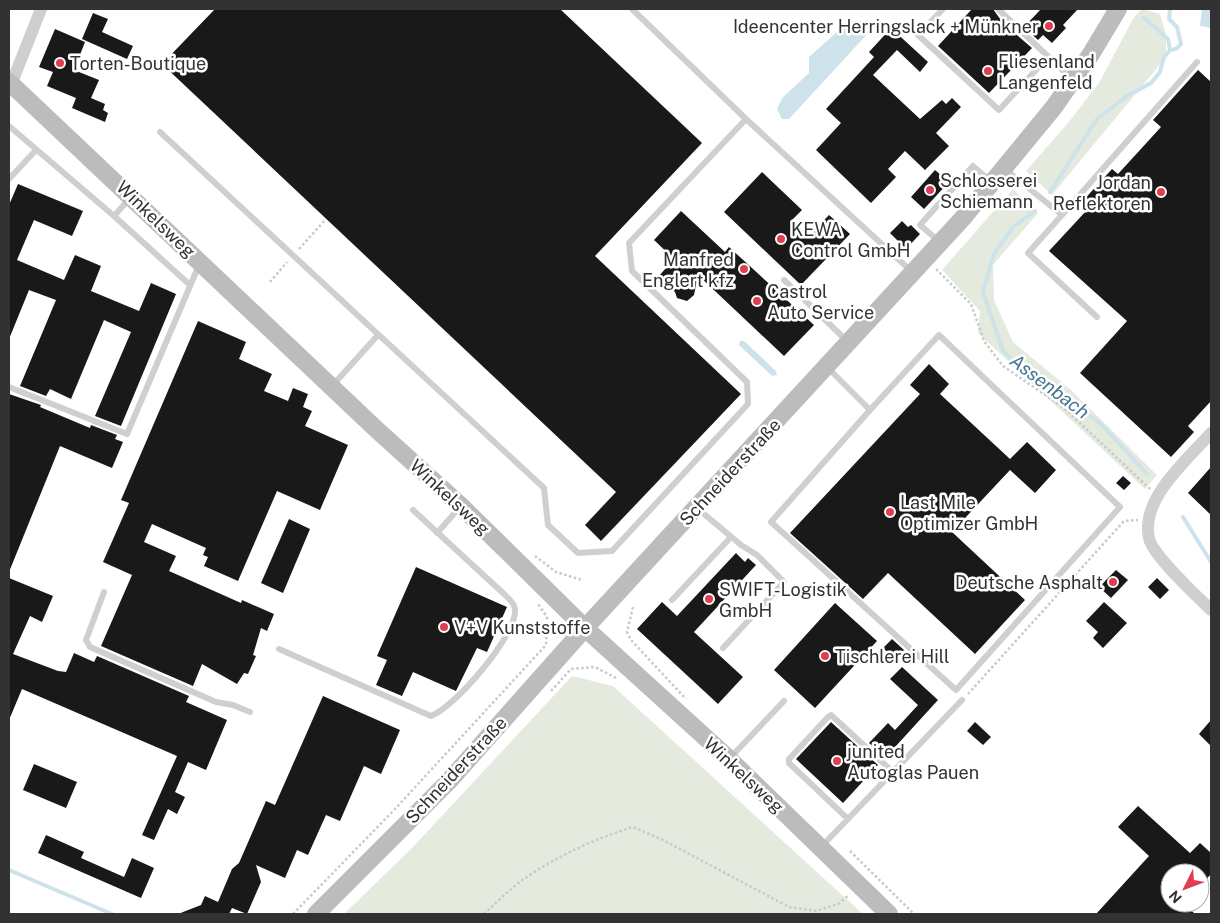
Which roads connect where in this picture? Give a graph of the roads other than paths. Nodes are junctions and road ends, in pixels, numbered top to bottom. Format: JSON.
{"nodes":[{"id":1,"x":41,"y":9,"type":"edge"},
{"id":2,"x":632,"y":9,"type":"edge"},
{"id":3,"x":943,"y":9,"type":"edge"},
{"id":4,"x":998,"y":9,"type":"edge"},
{"id":5,"x":1118,"y":9,"type":"edge"},
{"id":6,"x":1048,"y":56,"type":"junction"},
{"id":7,"x":1197,"y":62,"type":"dead end"},
{"id":8,"x":1073,"y":80,"type":"junction"},
{"id":9,"x":10,"y":85,"type":"edge"},
{"id":10,"x":746,"y":119,"type":"junction"},
{"id":11,"x":9,"y":126,"type":"edge"},
{"id":12,"x":160,"y":132,"type":"dead end"},
{"id":13,"x":36,"y":150,"type":"junction"},
{"id":14,"x":1005,"y":169,"type":"junction"},
{"id":15,"x":9,"y":179,"type":"edge"},
{"id":16,"x":993,"y":184,"type":"junction"},
{"id":17,"x":132,"y":196,"type":"junction"},
{"id":18,"x":1062,"y":215,"type":"junction"},
{"id":19,"x":114,"y":216,"type":"junction"},
{"id":20,"x":941,"y":243,"type":"junction"},
{"id":21,"x":200,"y":262,"type":"junction"},
{"id":22,"x":914,"y":273,"type":"junction"},
{"id":23,"x":784,"y":280,"type":"dead end"},
{"id":24,"x":190,"y":285,"type":"junction"},
{"id":25,"x":1097,"y":317,"type":"dead end"},
{"id":26,"x":378,"y":335,"type":"junction"},
{"id":27,"x":850,"y":343,"type":"junction"},
{"id":28,"x":827,"y":367,"type":"junction"},
{"id":29,"x":332,"y":386,"type":"junction"},
{"id":30,"x":9,"y":387,"type":"edge"},
{"id":31,"x":870,"y":410,"type":"junction"},
{"id":32,"x":1211,"y":432,"type":"edge"},
{"id":33,"x":461,"y":506,"type":"junction"},
{"id":34,"x":697,"y":508,"type":"junction"},
{"id":35,"x":413,"y":510,"type":"dead end"},
{"id":36,"x":437,"y":533,"type":"junction"},
{"id":37,"x":731,"y":537,"type":"junction"},
{"id":38,"x":104,"y":592,"type":"dead end"},
{"id":39,"x":672,"y":600,"type":"dead end"},
{"id":40,"x":1211,"y":610,"type":"edge"},
{"id":41,"x":584,"y":628,"type":"junction"},
{"id":42,"x":723,"y":648,"type":"dead end"},
{"id":43,"x":279,"y":649,"type":"dead end"},
{"id":44,"x":962,"y":700,"type":"road end"},
{"id":45,"x":784,"y":701,"type":"dead end"},
{"id":46,"x":250,"y":712,"type":"dead end"},
{"id":47,"x":729,"y":759,"type":"junction"},
{"id":48,"x":893,"y":772,"type":"junction"},
{"id":49,"x":848,"y":819,"type":"junction"},
{"id":50,"x":821,"y":847,"type":"junction"},
{"id":51,"x":316,"y":914,"type":"edge"},
{"id":52,"x":889,"y":914,"type":"edge"}],
"edges":[{"from":1,"to":9,"type":"street"},
{"from":2,"to":10,"type":"lane"},
{"from":3,"to":6,"type":"lane"},
{"from":4,"to":6,"type":"lane"},
{"from":5,"to":8,"type":"main road","name":"Schneiderstraße"},
{"from":6,"to":8,"type":"lane"},
{"from":7,"to":18,"type":"lane"},
{"from":8,"to":14,"type":"main road","name":"Schneiderstraße"},
{"from":9,"to":17,"type":"main road","name":"Winkelsweg"},
{"from":10,"to":22,"type":"lane"},
{"from":10,"to":26,"type":"lane"},
{"from":11,"to":13,"type":"lane"},
{"from":12,"to":26,"type":"lane"},
{"from":13,"to":15,"type":"lane"},
{"from":13,"to":19,"type":"lane"},
{"from":14,"to":16,"type":"main road","name":"Schneiderstraße"},
{"from":14,"to":18,"type":"lane"},
{"from":16,"to":20,"type":"main road","name":"Schneiderstraße"},
{"from":16,"to":20,"type":"lane"},
{"from":17,"to":19,"type":"lane"},
{"from":17,"to":21,"type":"main road","name":"Winkelsweg"},
{"from":18,"to":25,"type":"lane"},
{"from":19,"to":24,"type":"lane"},
{"from":20,"to":22,"type":"main road","name":"Schneiderstraße"},
{"from":21,"to":24,"type":"lane"},
{"from":21,"to":29,"type":"main road","name":"Winkelsweg"},
{"from":22,"to":27,"type":"main road","name":"Schneiderstraße"},
{"from":23,"to":27,"type":"lane"},
{"from":24,"to":30,"type":"lane"},
{"from":26,"to":29,"type":"lane"},
{"from":27,"to":28,"type":"main road","name":"Schneiderstraße"},
{"from":28,"to":31,"type":"lane"},
{"from":28,"to":34,"type":"main road","name":"Schneiderstraße"},
{"from":29,"to":33,"type":"main road","name":"Winkelsweg"},
{"from":31,"to":31,"type":"lane"},
{"from":32,"to":40,"type":"street"},
{"from":33,"to":36,"type":"lane"},
{"from":33,"to":41,"type":"main road","name":"Winkelsweg"},
{"from":34,"to":37,"type":"lane"},
{"from":34,"to":41,"type":"main road","name":"Schneiderstraße"},
{"from":35,"to":36,"type":"lane"},
{"from":36,"to":43,"type":"lane"},
{"from":37,"to":39,"type":"lane"},
{"from":37,"to":42,"type":"lane"},
{"from":38,"to":46,"type":"lane"},
{"from":41,"to":47,"type":"main road","name":"Winkelsweg"},
{"from":41,"to":51,"type":"main road","name":"Schneiderstraße"},
{"from":44,"to":48,"type":"lane"},
{"from":45,"to":47,"type":"lane"},
{"from":47,"to":50,"type":"main road","name":"Winkelsweg"},
{"from":48,"to":49,"type":"lane"},
{"from":48,"to":49,"type":"lane"},
{"from":49,"to":50,"type":"lane"},
{"from":50,"to":52,"type":"main road","name":"Winkelsweg"}]}
